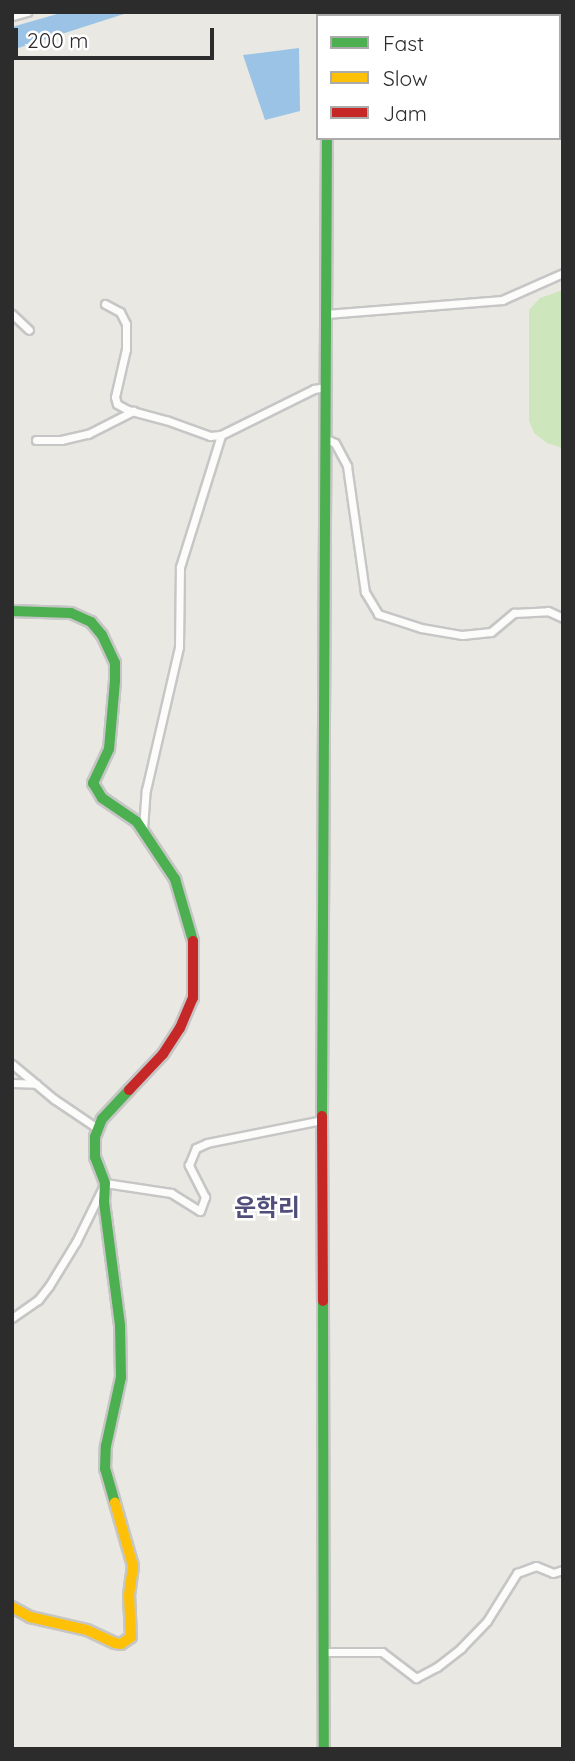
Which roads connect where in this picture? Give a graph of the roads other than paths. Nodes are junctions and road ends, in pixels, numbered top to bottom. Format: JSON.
{"nodes":[{"id":1,"x":27,"y":12,"type":"edge"},
{"id":2,"x":12,"y":16,"type":"edge"},
{"id":3,"x":327,"y":140,"type":"edge"},
{"id":4,"x":563,"y":273,"type":"edge"},
{"id":5,"x":105,"y":304,"type":"dead end"},
{"id":6,"x":12,"y":314,"type":"edge"},
{"id":7,"x":326,"y":314,"type":"junction"},
{"id":8,"x":29,"y":330,"type":"dead end"},
{"id":9,"x":325,"y":387,"type":"junction"},
{"id":10,"x":134,"y":411,"type":"junction"},
{"id":11,"x":221,"y":435,"type":"junction"},
{"id":12,"x":325,"y":438,"type":"junction"},
{"id":13,"x":36,"y":440,"type":"dead end"},
{"id":14,"x":12,"y":611,"type":"edge"},
{"id":15,"x":563,"y":618,"type":"edge"},
{"id":16,"x":143,"y":830,"type":"junction"},
{"id":17,"x":12,"y":1064,"type":"edge"},
{"id":18,"x":12,"y":1083,"type":"edge"},
{"id":19,"x":37,"y":1084,"type":"junction"},
{"id":20,"x":321,"y":1120,"type":"junction"},
{"id":21,"x":97,"y":1128,"type":"junction"},
{"id":22,"x":105,"y":1183,"type":"junction"},
{"id":23,"x":12,"y":1318,"type":"edge"},
{"id":24,"x":563,"y":1570,"type":"edge"},
{"id":25,"x":12,"y":1607,"type":"edge"},
{"id":26,"x":324,"y":1652,"type":"junction"},
{"id":27,"x":324,"y":1749,"type":"edge"}],
"edges":[{"from":1,"to":2,"type":"street"},
{"from":3,"to":7,"type":"main road"},
{"from":4,"to":7,"type":"street"},
{"from":5,"to":10,"type":"street"},
{"from":6,"to":8,"type":"street"},
{"from":7,"to":9,"type":"main road"},
{"from":9,"to":11,"type":"street"},
{"from":9,"to":12,"type":"main road"},
{"from":10,"to":11,"type":"street"},
{"from":10,"to":13,"type":"street"},
{"from":11,"to":16,"type":"street"},
{"from":12,"to":15,"type":"street"},
{"from":12,"to":20,"type":"main road"},
{"from":14,"to":16,"type":"main road"},
{"from":16,"to":21,"type":"main road"},
{"from":17,"to":19,"type":"street"},
{"from":18,"to":19,"type":"street"},
{"from":19,"to":21,"type":"street"},
{"from":20,"to":22,"type":"street"},
{"from":20,"to":26,"type":"main road"},
{"from":21,"to":22,"type":"main road"},
{"from":22,"to":23,"type":"street"},
{"from":22,"to":25,"type":"main road"},
{"from":24,"to":26,"type":"street"},
{"from":26,"to":27,"type":"main road"}]}
